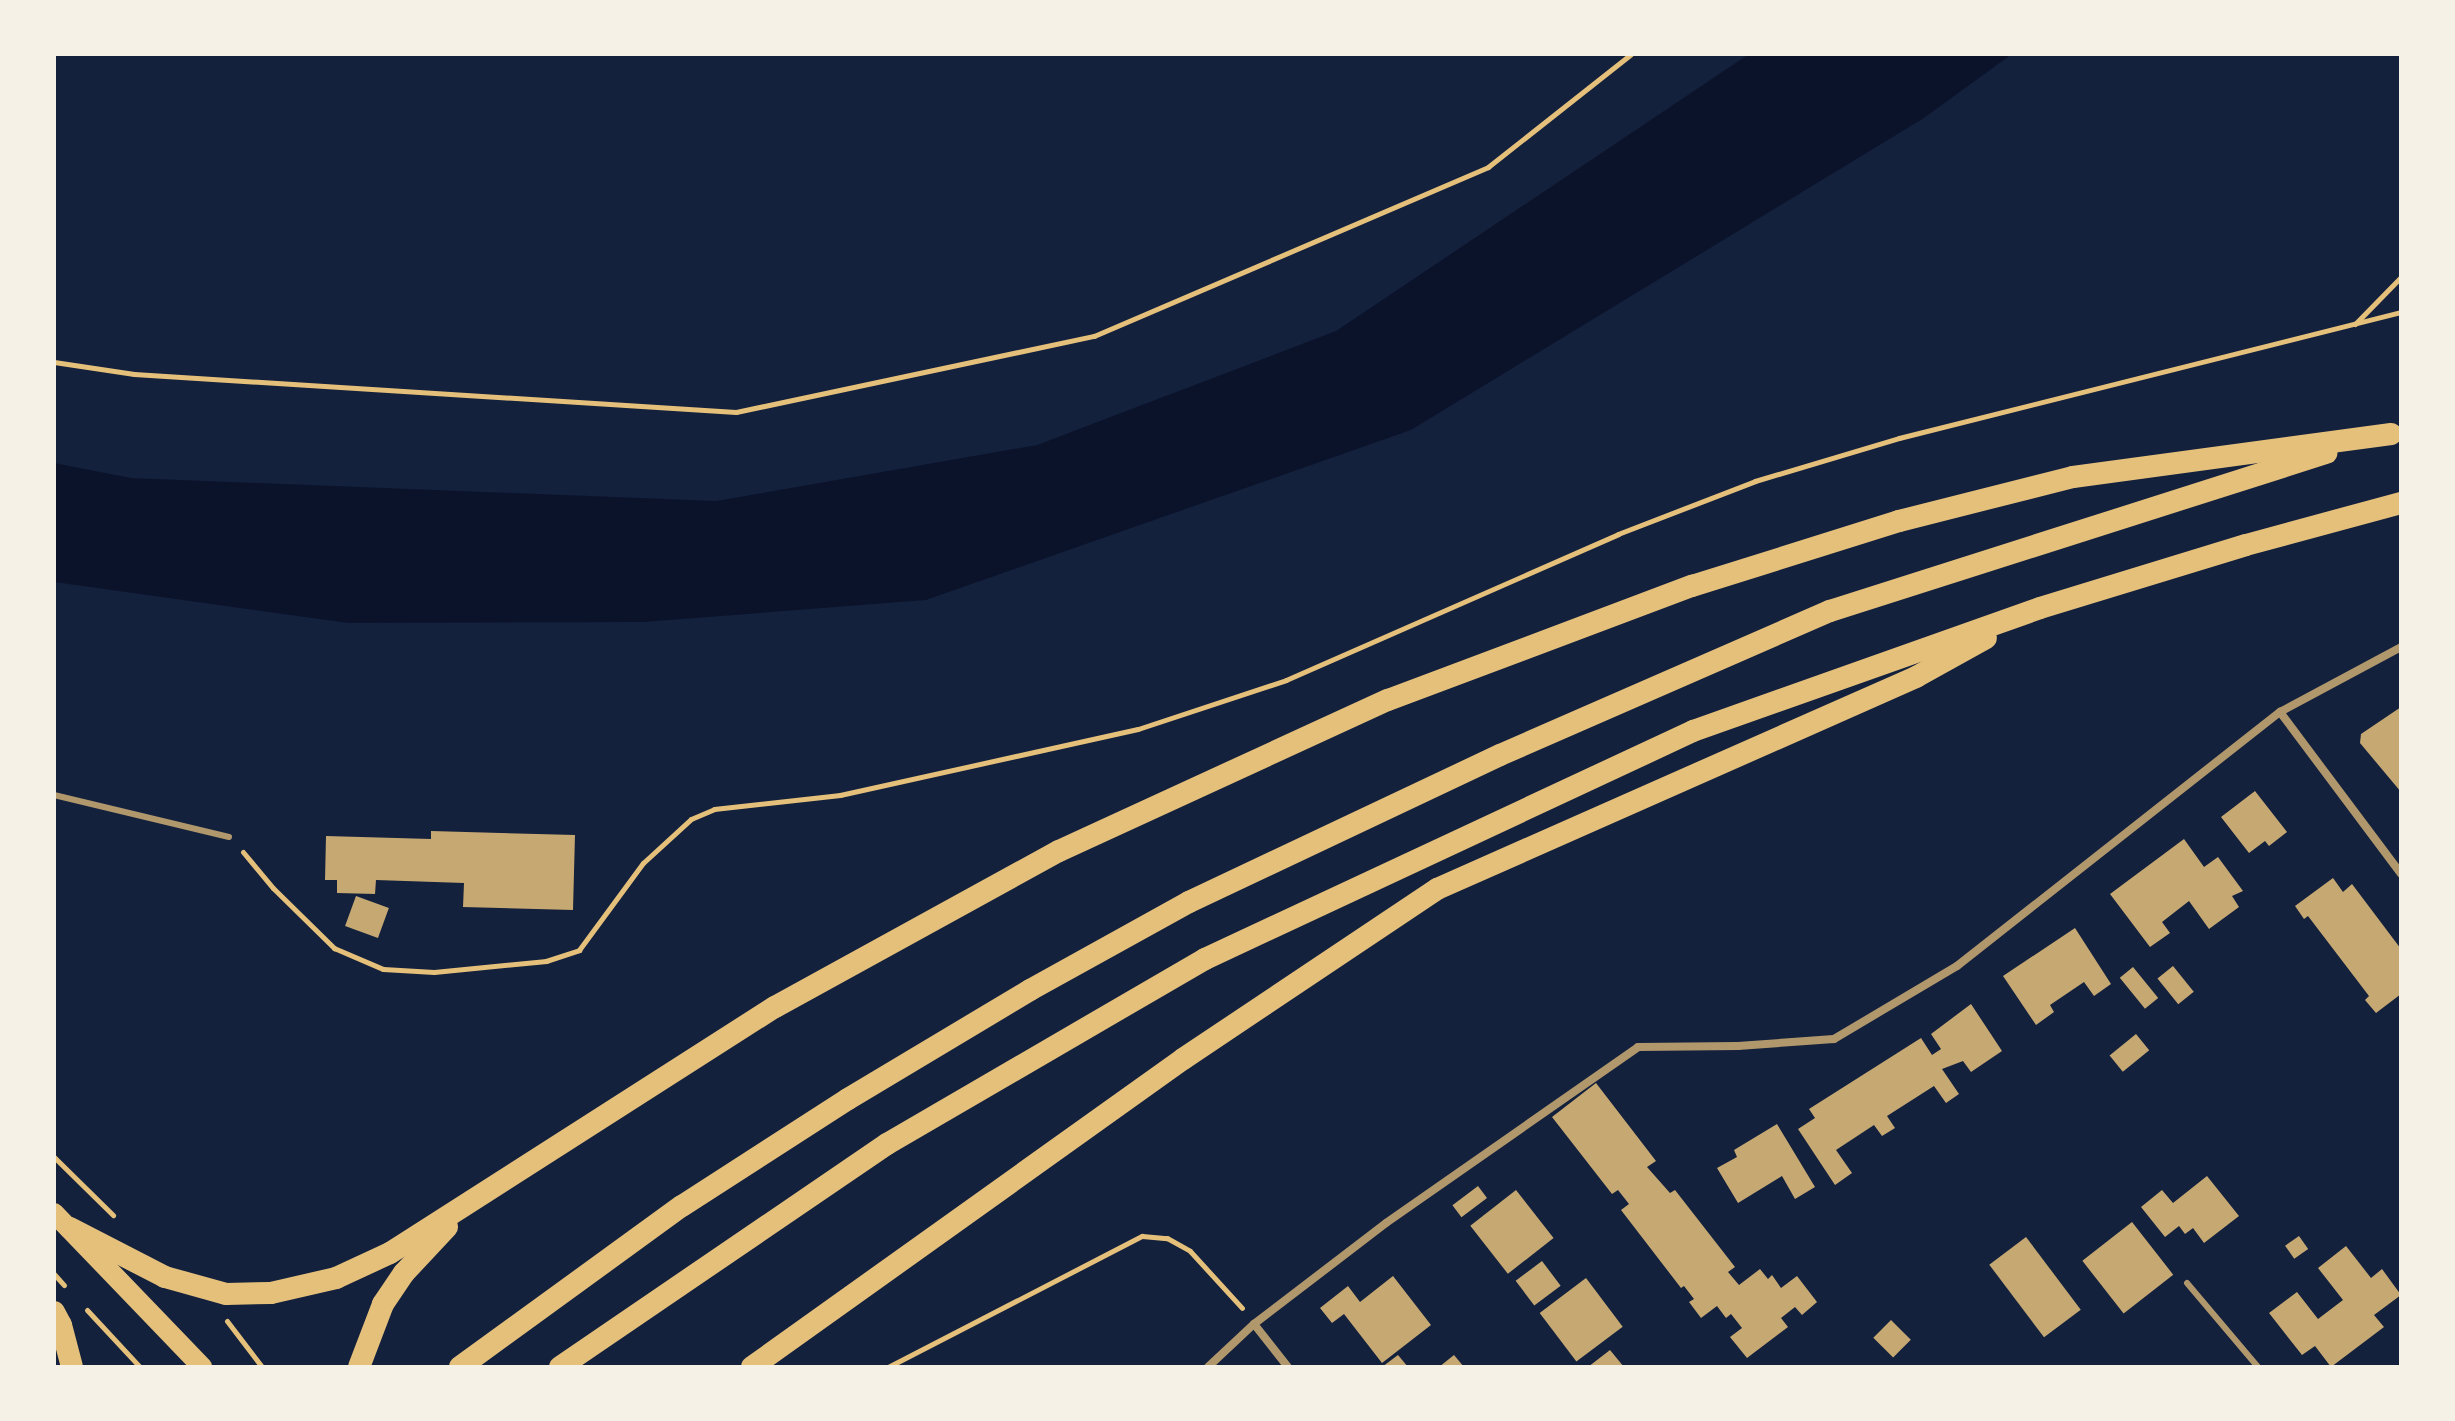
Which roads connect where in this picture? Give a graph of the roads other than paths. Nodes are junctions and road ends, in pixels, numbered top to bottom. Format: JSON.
{"nodes":[{"id":1,"x":2396,"y":432,"type":"edge"},
{"id":2,"x":2401,"y":503,"type":"edge"},
{"id":3,"x":2040,"y":608,"type":"junction"},
{"id":4,"x":2401,"y":647,"type":"edge"},
{"id":5,"x":2280,"y":712,"type":"junction"},
{"id":6,"x":54,"y":795,"type":"edge"},
{"id":7,"x":229,"y":837,"type":"road end"},
{"id":8,"x":2401,"y":874,"type":"edge"},
{"id":9,"x":469,"y":1202,"type":"junction"},
{"id":10,"x":62,"y":1221,"type":"edge"},
{"id":11,"x":2187,"y":1283,"type":"dead end"},
{"id":12,"x":54,"y":1312,"type":"edge"},
{"id":13,"x":1254,"y":1324,"type":"junction"},
{"id":14,"x":72,"y":1367,"type":"edge"},
{"id":15,"x":202,"y":1367,"type":"edge"},
{"id":16,"x":359,"y":1367,"type":"edge"},
{"id":17,"x":460,"y":1367,"type":"edge"},
{"id":18,"x":560,"y":1367,"type":"edge"},
{"id":19,"x":752,"y":1367,"type":"edge"},
{"id":20,"x":1208,"y":1367,"type":"edge"},
{"id":21,"x":1288,"y":1367,"type":"edge"},
{"id":22,"x":2258,"y":1367,"type":"edge"}],
"edges":[{"from":1,"to":9,"type":"highway"},
{"from":1,"to":17,"type":"highway"},
{"from":2,"to":3,"type":"highway"},
{"from":3,"to":18,"type":"highway"},
{"from":3,"to":19,"type":"highway"},
{"from":4,"to":5,"type":"street"},
{"from":5,"to":8,"type":"street"},
{"from":5,"to":13,"type":"street"},
{"from":6,"to":7,"type":"lane"},
{"from":9,"to":10,"type":"highway"},
{"from":9,"to":16,"type":"highway"},
{"from":10,"to":15,"type":"main road"},
{"from":11,"to":22,"type":"lane"},
{"from":12,"to":14,"type":"highway"},
{"from":13,"to":20,"type":"street"},
{"from":13,"to":21,"type":"street"}]}
